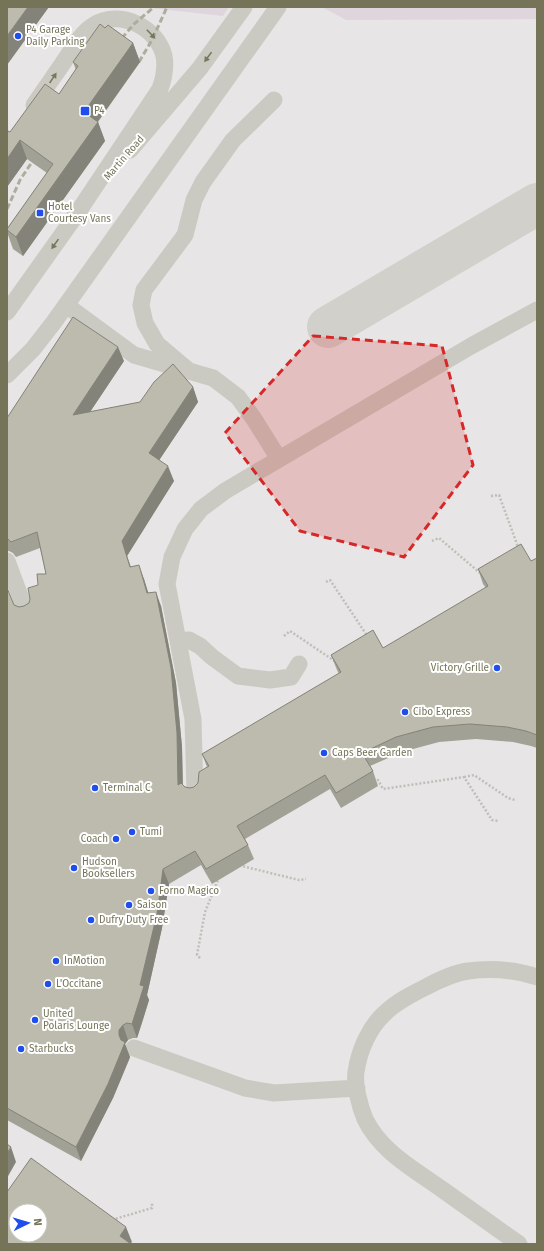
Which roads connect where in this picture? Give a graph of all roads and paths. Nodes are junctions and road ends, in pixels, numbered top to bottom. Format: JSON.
{"nodes":[{"id":1,"x":244,"y":7,"type":"edge"},
{"id":2,"x":278,"y":7,"type":"edge"},
{"id":3,"x":274,"y":100,"type":"dead end"},
{"id":4,"x":25,"y":119,"type":"edge"},
{"id":5,"x":74,"y":218,"type":"junction"},
{"id":6,"x":66,"y":305,"type":"junction"},
{"id":7,"x":537,"y":310,"type":"edge"},
{"id":8,"x":7,"y":312,"type":"edge"},
{"id":9,"x":189,"y":371,"type":"junction"},
{"id":10,"x":7,"y":375,"type":"edge"},
{"id":11,"x":279,"y":459,"type":"junction"},
{"id":12,"x":491,"y":496,"type":"dead end"},
{"id":13,"x":432,"y":541,"type":"dead end"},
{"id":14,"x":520,"y":553,"type":"edge"},
{"id":15,"x":7,"y":561,"type":"edge"},
{"id":16,"x":484,"y":576,"type":"edge"},
{"id":17,"x":326,"y":582,"type":"dead end"},
{"id":18,"x":26,"y":612,"type":"edge"},
{"id":19,"x":284,"y":636,"type":"dead end"},
{"id":20,"x":178,"y":641,"type":"junction"},
{"id":21,"x":371,"y":641,"type":"edge"},
{"id":22,"x":299,"y":664,"type":"dead end"},
{"id":23,"x":342,"y":666,"type":"edge"},
{"id":24,"x":464,"y":777,"type":"junction"},
{"id":25,"x":373,"y":783,"type":"edge"},
{"id":26,"x":195,"y":793,"type":"edge"},
{"id":27,"x":515,"y":800,"type":"dead end"},
{"id":28,"x":498,"y":821,"type":"dead end"},
{"id":29,"x":238,"y":860,"type":"edge"},
{"id":30,"x":214,"y":874,"type":"edge"},
{"id":31,"x":306,"y":879,"type":"dead end"},
{"id":32,"x":200,"y":958,"type":"dead end"},
{"id":33,"x":537,"y":977,"type":"edge"},
{"id":34,"x":134,"y":1048,"type":"dead end"},
{"id":35,"x":357,"y":1088,"type":"junction"},
{"id":36,"x":152,"y":1203,"type":"dead end"},
{"id":37,"x":112,"y":1228,"type":"edge"},
{"id":38,"x":520,"y":1244,"type":"edge"}],
"edges":[{"from":1,"to":5,"type":"street","name":"Martin Road","one_way":true},
{"from":2,"to":6,"type":"street"},
{"from":3,"to":9,"type":"street"},
{"from":4,"to":5,"type":"street","one_way":true},
{"from":5,"to":8,"type":"street","name":"Martin Road","one_way":true},
{"from":6,"to":9,"type":"street"},
{"from":6,"to":10,"type":"street"},
{"from":7,"to":11,"type":"street"},
{"from":9,"to":11,"type":"street"},
{"from":11,"to":20,"type":"street"},
{"from":12,"to":14,"type":"path"},
{"from":13,"to":16,"type":"path"},
{"from":15,"to":18,"type":"street"},
{"from":17,"to":21,"type":"path"},
{"from":19,"to":23,"type":"path"},
{"from":20,"to":22,"type":"street"},
{"from":20,"to":26,"type":"street"},
{"from":24,"to":25,"type":"path"},
{"from":24,"to":27,"type":"path"},
{"from":24,"to":28,"type":"path"},
{"from":29,"to":31,"type":"path"},
{"from":30,"to":32,"type":"path"},
{"from":33,"to":35,"type":"street"},
{"from":34,"to":35,"type":"street"},
{"from":35,"to":38,"type":"street"},
{"from":36,"to":37,"type":"path"}]}
